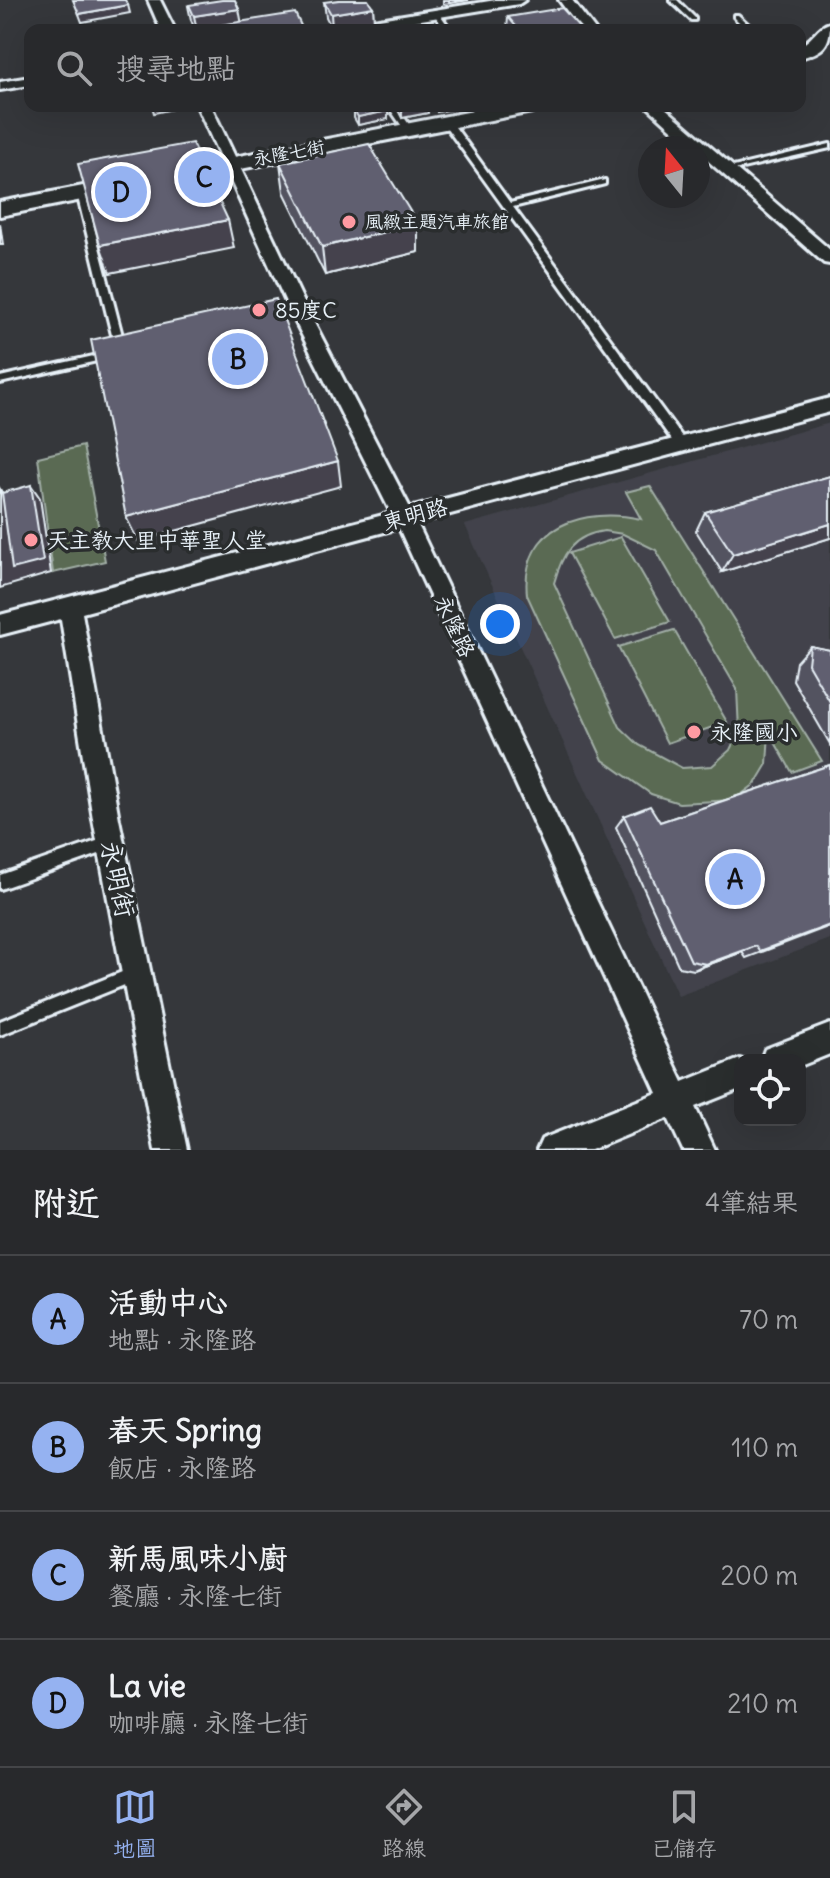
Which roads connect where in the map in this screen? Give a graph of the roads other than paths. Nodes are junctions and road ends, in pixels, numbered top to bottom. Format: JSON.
{"nodes":[{"id":1,"x":154,"y":0,"type":"edge"},
{"id":2,"x":519,"y":0,"type":"edge"},
{"id":3,"x":565,"y":0,"type":"edge"},
{"id":4,"x":673,"y":0,"type":"edge"},
{"id":5,"x":437,"y":14,"type":"junction"},
{"id":6,"x":736,"y":16,"type":"dead end"},
{"id":7,"x":693,"y":19,"type":"dead end"},
{"id":8,"x":165,"y":24,"type":"edge"},
{"id":9,"x":374,"y":24,"type":"edge"},
{"id":10,"x":444,"y":24,"type":"edge"},
{"id":11,"x":583,"y":24,"type":"edge"},
{"id":12,"x":745,"y":24,"type":"edge"},
{"id":13,"x":829,"y":34,"type":"edge"},
{"id":14,"x":806,"y":50,"type":"edge"},
{"id":15,"x":24,"y":82,"type":"edge"},
{"id":16,"x":0,"y":86,"type":"edge"},
{"id":17,"x":207,"y":112,"type":"edge"},
{"id":18,"x":396,"y":112,"type":"edge"},
{"id":19,"x":473,"y":112,"type":"edge"},
{"id":20,"x":661,"y":112,"type":"edge"},
{"id":21,"x":447,"y":122,"type":"junction"},
{"id":22,"x":409,"y":130,"type":"junction"},
{"id":23,"x":830,"y":146,"type":"edge"},
{"id":24,"x":233,"y":163,"type":"junction"},
{"id":25,"x":725,"y":170,"type":"junction"},
{"id":26,"x":602,"y":182,"type":"dead end"},
{"id":27,"x":81,"y":193,"type":"junction"},
{"id":28,"x":509,"y":206,"type":"junction"},
{"id":29,"x":0,"y":209,"type":"edge"},
{"id":30,"x":830,"y":259,"type":"edge"},
{"id":31,"x":299,"y":311,"type":"junction"},
{"id":32,"x":254,"y":322,"type":"edge"},
{"id":33,"x":136,"y":350,"type":"edge"},
{"id":34,"x":121,"y":353,"type":"junction"},
{"id":35,"x":0,"y":380,"type":"edge"},
{"id":36,"x":830,"y":405,"type":"edge"},
{"id":37,"x":681,"y":444,"type":"junction"},
{"id":38,"x":404,"y":517,"type":"junction"},
{"id":39,"x":70,"y":606,"type":"junction"},
{"id":40,"x":0,"y":625,"type":"edge"},
{"id":41,"x":111,"y":843,"type":"junction"},
{"id":42,"x":0,"y":882,"type":"edge"},
{"id":43,"x":138,"y":973,"type":"junction"},
{"id":44,"x":0,"y":1028,"type":"edge"},
{"id":45,"x":830,"y":1039,"type":"edge"},
{"id":46,"x":791,"y":1054,"type":"edge"},
{"id":47,"x":734,"y":1076,"type":"edge"},
{"id":48,"x":676,"y":1100,"type":"junction"},
{"id":49,"x":171,"y":1150,"type":"edge"},
{"id":50,"x":553,"y":1150,"type":"edge"},
{"id":51,"x":699,"y":1150,"type":"edge"}],
"edges":[{"from":1,"to":8,"type":"street"},
{"from":2,"to":5,"type":"street"},
{"from":3,"to":11,"type":"street"},
{"from":4,"to":7,"type":"lane"},
{"from":5,"to":9,"type":"street"},
{"from":5,"to":10,"type":"lane"},
{"from":6,"to":12,"type":"lane"},
{"from":13,"to":14,"type":"street"},
{"from":15,"to":16,"type":"street"},
{"from":17,"to":24,"type":"street","name":"永隆路"},
{"from":18,"to":22,"type":"lane"},
{"from":19,"to":21,"type":"street","name":"永隆七街"},
{"from":20,"to":25,"type":"street"},
{"from":21,"to":22,"type":"street","name":"永隆七街"},
{"from":21,"to":28,"type":"lane"},
{"from":22,"to":24,"type":"street","name":"永隆七街"},
{"from":23,"to":25,"type":"lane"},
{"from":24,"to":27,"type":"street","name":"永隆七街"},
{"from":24,"to":31,"type":"street","name":"永隆路"},
{"from":25,"to":30,"type":"street"},
{"from":26,"to":28,"type":"lane"},
{"from":27,"to":29,"type":"street","name":"永隆七街"},
{"from":27,"to":34,"type":"lane"},
{"from":28,"to":37,"type":"lane"},
{"from":31,"to":32,"type":"lane"},
{"from":31,"to":38,"type":"street","name":"永隆路"},
{"from":33,"to":34,"type":"lane"},
{"from":34,"to":35,"type":"lane"},
{"from":36,"to":37,"type":"street","name":"東明路"},
{"from":37,"to":38,"type":"street","name":"東明路"},
{"from":38,"to":39,"type":"street","name":"東明路"},
{"from":38,"to":48,"type":"street","name":"永隆路"},
{"from":39,"to":40,"type":"street","name":"東明路"},
{"from":39,"to":41,"type":"street","name":"永明街"},
{"from":41,"to":42,"type":"lane"},
{"from":41,"to":43,"type":"street","name":"永明街"},
{"from":43,"to":44,"type":"lane"},
{"from":43,"to":49,"type":"street","name":"永明街"},
{"from":45,"to":46,"type":"street"},
{"from":47,"to":48,"type":"street"},
{"from":48,"to":50,"type":"street"},
{"from":48,"to":51,"type":"street","name":"永隆路"}]}
